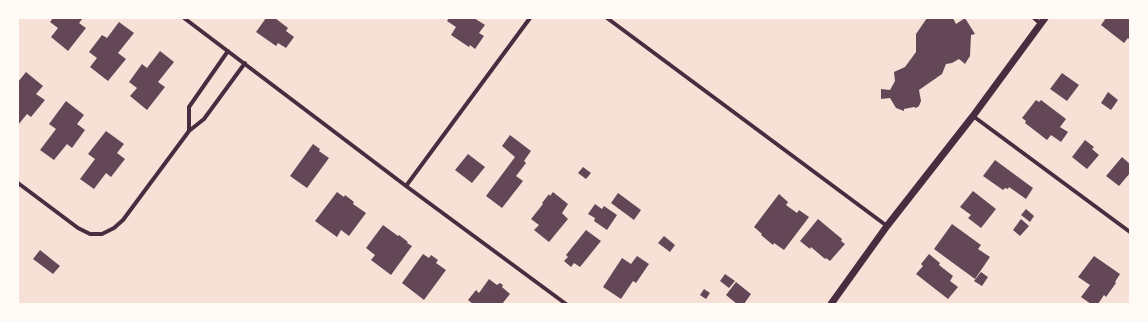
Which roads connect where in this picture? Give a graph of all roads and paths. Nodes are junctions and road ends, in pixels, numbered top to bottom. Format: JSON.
{"nodes":[{"id":1,"x":184,"y":18,"type":"edge"},
{"id":2,"x":530,"y":18,"type":"edge"},
{"id":3,"x":607,"y":18,"type":"edge"},
{"id":4,"x":1034,"y":18,"type":"edge"},
{"id":5,"x":1043,"y":21,"type":"edge"},
{"id":6,"x":228,"y":51,"type":"junction"},
{"id":7,"x":245,"y":63,"type":"junction"},
{"id":8,"x":973,"y":116,"type":"junction"},
{"id":9,"x":189,"y":131,"type":"junction"},
{"id":10,"x":18,"y":183,"type":"edge"},
{"id":11,"x":406,"y":186,"type":"junction"},
{"id":12,"x":888,"y":226,"type":"junction"},
{"id":13,"x":1130,"y":232,"type":"edge"},
{"id":14,"x":566,"y":304,"type":"edge"},
{"id":15,"x":831,"y":304,"type":"edge"}],
"edges":[{"from":1,"to":6,"type":"street"},
{"from":2,"to":11,"type":"street"},
{"from":3,"to":12,"type":"street"},
{"from":4,"to":5,"type":"street"},
{"from":5,"to":8,"type":"street"},
{"from":6,"to":7,"type":"street"},
{"from":6,"to":9,"type":"street"},
{"from":7,"to":9,"type":"street"},
{"from":7,"to":11,"type":"street"},
{"from":8,"to":12,"type":"street"},
{"from":8,"to":13,"type":"street"},
{"from":9,"to":10,"type":"street"},
{"from":11,"to":14,"type":"street"},
{"from":12,"to":15,"type":"street"}]}
